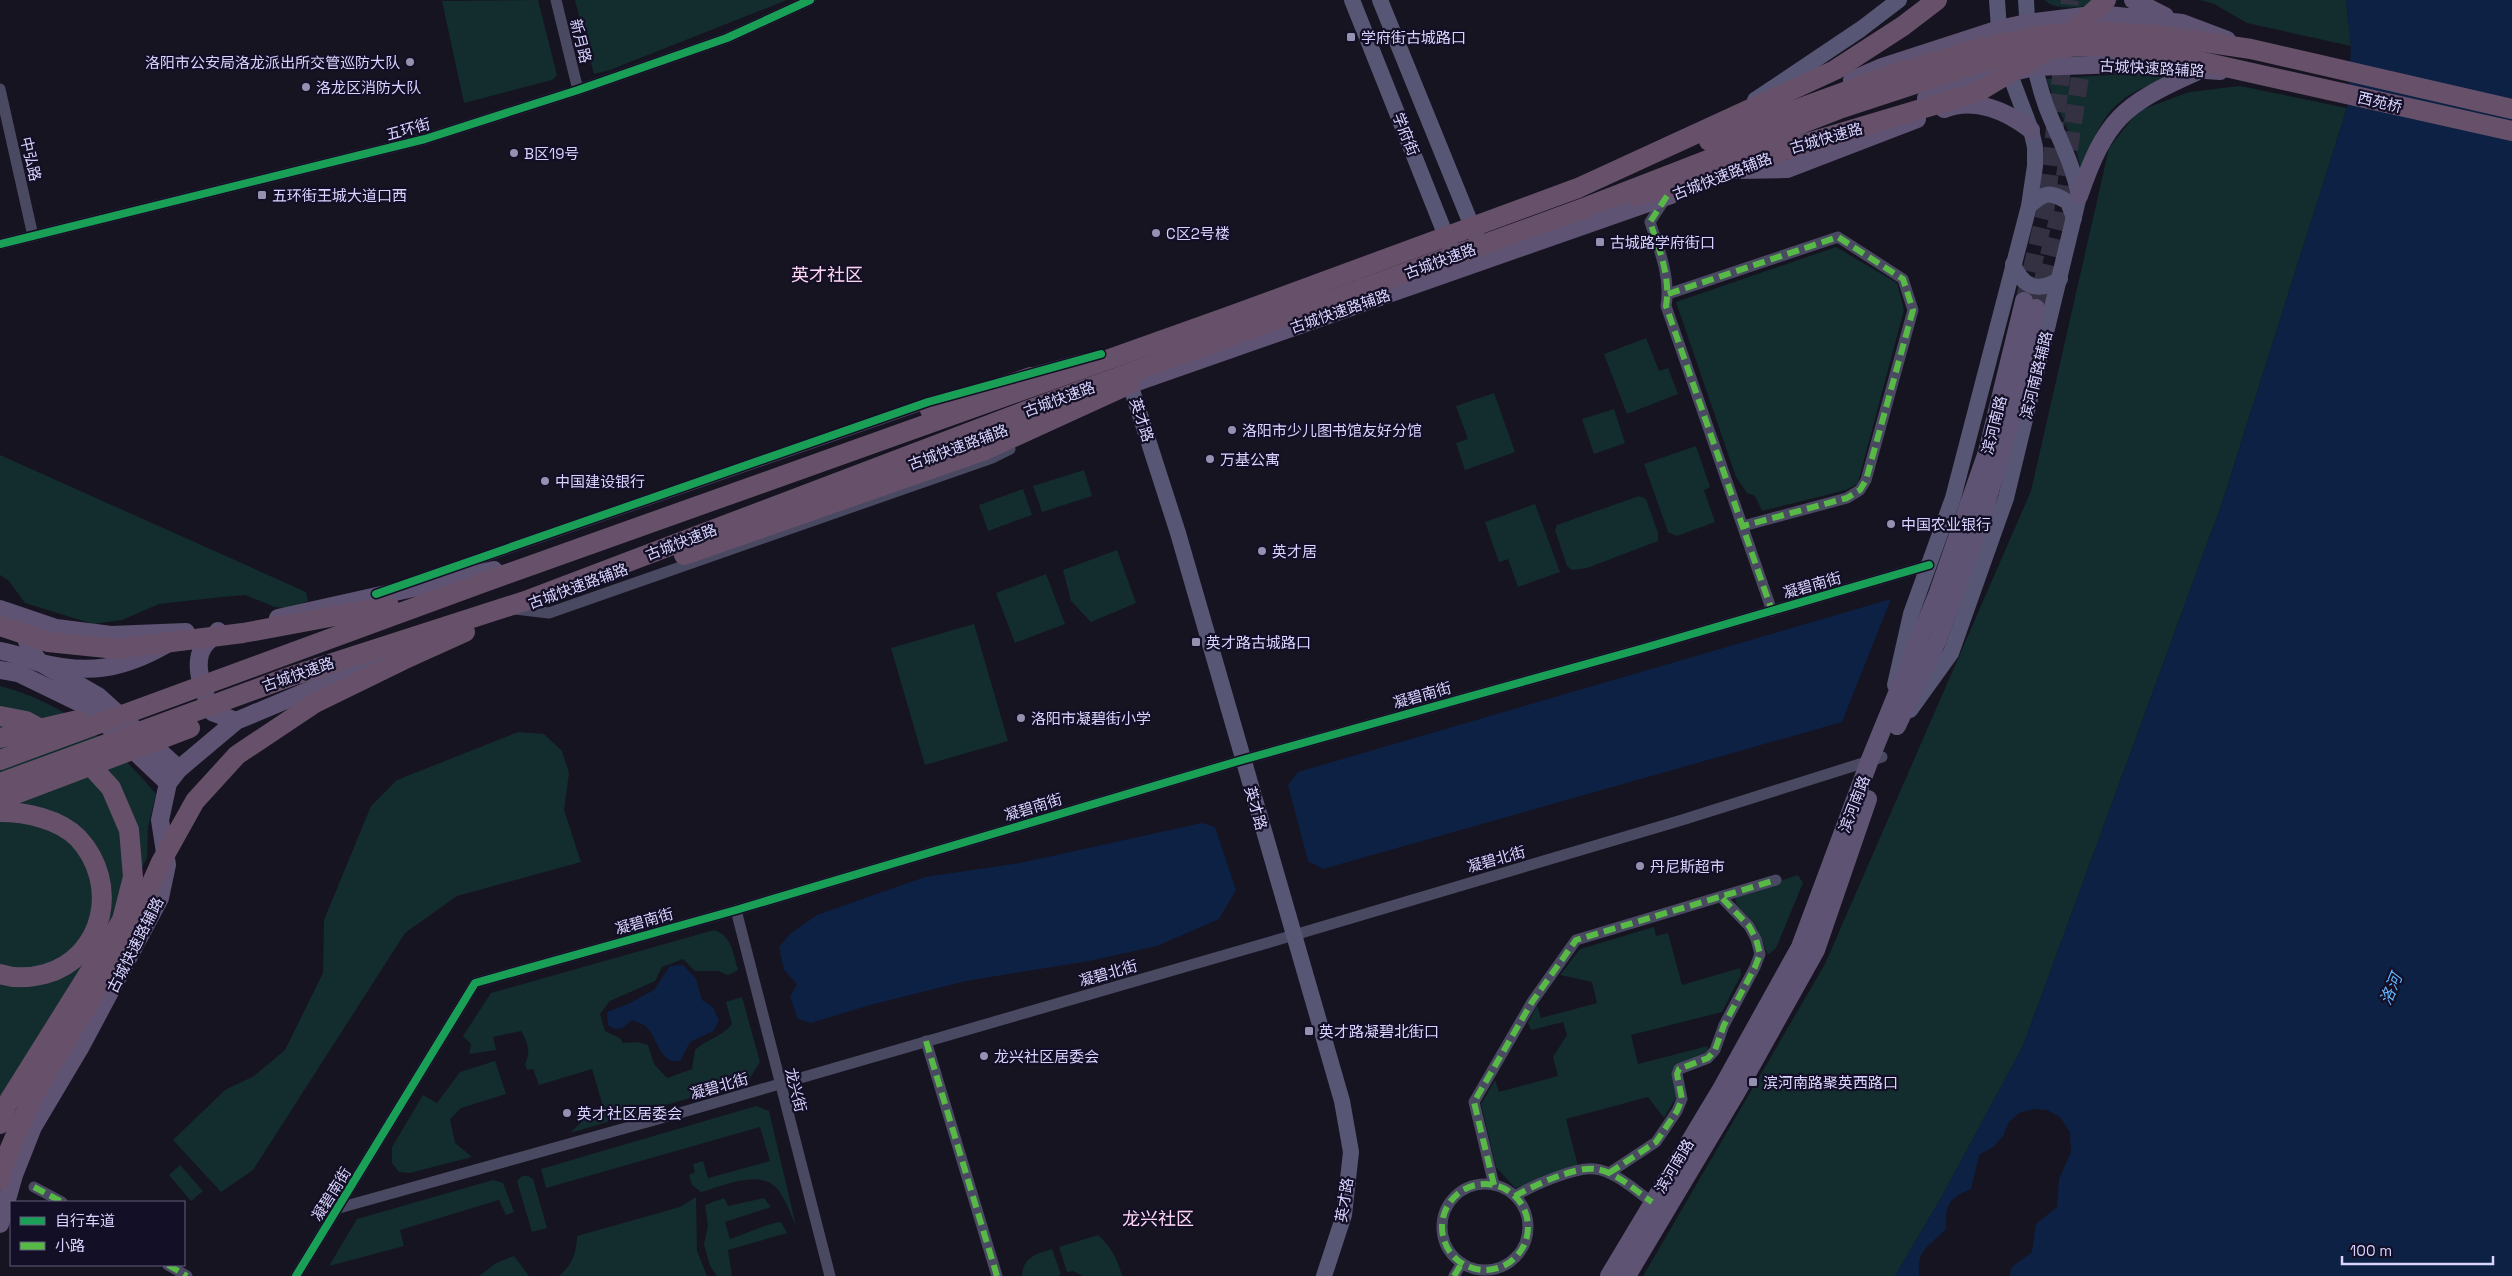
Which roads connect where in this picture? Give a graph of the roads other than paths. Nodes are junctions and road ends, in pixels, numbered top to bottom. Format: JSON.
{"nodes":[{"id":1,"x":556,"y":0,"type":"edge"},
{"id":2,"x":810,"y":0,"type":"edge"},
{"id":3,"x":1352,"y":0,"type":"edge"},
{"id":4,"x":1380,"y":0,"type":"edge"},
{"id":5,"x":1899,"y":0,"type":"edge"},
{"id":6,"x":1937,"y":0,"type":"edge"},
{"id":7,"x":1997,"y":0,"type":"edge"},
{"id":8,"x":2026,"y":0,"type":"edge"},
{"id":9,"x":2106,"y":0,"type":"edge"},
{"id":10,"x":2133,"y":0,"type":"edge"},
{"id":11,"x":2027,"y":22,"type":"junction"},
{"id":12,"x":2182,"y":23,"type":"junction"},
{"id":13,"x":1999,"y":29,"type":"junction"},
{"id":14,"x":2156,"y":43,"type":"junction"},
{"id":15,"x":2251,"y":49,"type":"junction"},
{"id":16,"x":2034,"y":67,"type":"junction"},
{"id":17,"x":2198,"y":71,"type":"junction"},
{"id":18,"x":2009,"y":72,"type":"junction"},
{"id":19,"x":2244,"y":72,"type":"junction"},
{"id":20,"x":0,"y":88,"type":"edge"},
{"id":21,"x":578,"y":90,"type":"junction"},
{"id":22,"x":2512,"y":109,"type":"edge"},
{"id":23,"x":1712,"y":129,"type":"junction"},
{"id":24,"x":2031,"y":130,"type":"junction"},
{"id":25,"x":2512,"y":131,"type":"edge"},
{"id":26,"x":1737,"y":170,"type":"junction"},
{"id":27,"x":1578,"y":188,"type":"junction"},
{"id":28,"x":1667,"y":196,"type":"junction"},
{"id":29,"x":2079,"y":196,"type":"junction"},
{"id":30,"x":2029,"y":206,"type":"junction"},
{"id":31,"x":1584,"y":208,"type":"junction"},
{"id":32,"x":2074,"y":218,"type":"junction"},
{"id":33,"x":1469,"y":219,"type":"junction"},
{"id":34,"x":1444,"y":228,"type":"junction"},
{"id":35,"x":33,"y":236,"type":"junction"},
{"id":36,"x":0,"y":244,"type":"edge"},
{"id":37,"x":1488,"y":259,"type":"junction"},
{"id":38,"x":2013,"y":264,"type":"junction"},
{"id":39,"x":1459,"y":269,"type":"junction"},
{"id":40,"x":2060,"y":279,"type":"junction"},
{"id":41,"x":1668,"y":294,"type":"junction"},
{"id":42,"x":2030,"y":304,"type":"tunnel mouth"},
{"id":43,"x":1110,"y":352,"type":"junction"},
{"id":44,"x":1136,"y":382,"type":"junction"},
{"id":45,"x":1743,"y":526,"type":"junction"},
{"id":46,"x":1929,"y":565,"type":"junction"},
{"id":47,"x":480,"y":584,"type":"junction"},
{"id":48,"x":571,"y":589,"type":"junction"},
{"id":49,"x":520,"y":605,"type":"junction"},
{"id":50,"x":1772,"y":611,"type":"junction"},
{"id":51,"x":5,"y":617,"type":"edge"},
{"id":52,"x":222,"y":628,"type":"junction"},
{"id":53,"x":189,"y":632,"type":"junction"},
{"id":54,"x":0,"y":651,"type":"edge"},
{"id":55,"x":39,"y":662,"type":"junction"},
{"id":56,"x":0,"y":670,"type":"edge"},
{"id":57,"x":289,"y":677,"type":"junction"},
{"id":58,"x":170,"y":698,"type":"junction"},
{"id":59,"x":0,"y":716,"type":"edge"},
{"id":60,"x":236,"y":721,"type":"junction"},
{"id":61,"x":1890,"y":728,"type":"junction"},
{"id":62,"x":0,"y":738,"type":"edge"},
{"id":63,"x":1245,"y":759,"type":"junction"},
{"id":64,"x":0,"y":760,"type":"edge"},
{"id":65,"x":1876,"y":760,"type":"junction"},
{"id":66,"x":179,"y":769,"type":"junction"},
{"id":67,"x":0,"y":783,"type":"edge"},
{"id":68,"x":168,"y":783,"type":"junction"},
{"id":69,"x":0,"y":800,"type":"edge"},
{"id":70,"x":0,"y":812,"type":"edge"},
{"id":71,"x":1776,"y":880,"type":"dead end"},
{"id":72,"x":1721,"y":897,"type":"junction"},
{"id":73,"x":736,"y":910,"type":"junction"},
{"id":74,"x":1297,"y":934,"type":"junction"},
{"id":75,"x":0,"y":974,"type":"edge"},
{"id":76,"x":926,"y":1042,"type":"junction"},
{"id":77,"x":779,"y":1084,"type":"junction"},
{"id":78,"x":0,"y":1124,"type":"edge"},
{"id":79,"x":2,"y":1172,"type":"edge"},
{"id":80,"x":1609,"y":1173,"type":"junction"},
{"id":81,"x":1494,"y":1185,"type":"junction"},
{"id":82,"x":34,"y":1187,"type":"dead end"},
{"id":83,"x":1515,"y":1196,"type":"junction"},
{"id":84,"x":60,"y":1201,"type":"edge"},
{"id":85,"x":1652,"y":1202,"type":"junction"},
{"id":86,"x":339,"y":1208,"type":"junction"},
{"id":87,"x":0,"y":1224,"type":"edge"},
{"id":88,"x":1462,"y":1263,"type":"junction"},
{"id":89,"x":170,"y":1266,"type":"edge"},
{"id":90,"x":1330,"y":1275,"type":"edge"},
{"id":91,"x":187,"y":1276,"type":"edge"},
{"id":92,"x":296,"y":1276,"type":"edge"},
{"id":93,"x":830,"y":1276,"type":"edge"},
{"id":94,"x":997,"y":1276,"type":"edge"},
{"id":95,"x":1454,"y":1276,"type":"edge"},
{"id":96,"x":1609,"y":1276,"type":"edge"},
{"id":97,"x":1627,"y":1276,"type":"edge"}],
"edges":[{"from":1,"to":21,"type":"street","name":"新月路"},
{"from":2,"to":21,"type":"street","name":"五环街"},
{"from":3,"to":34,"type":"main road","name":"学府街"},
{"from":4,"to":33,"type":"main road","name":"学府街"},
{"from":5,"to":23,"type":"main road"},
{"from":6,"to":27,"type":"highway","name":"古城快速路","bridge":true},
{"from":7,"to":13,"type":"main road"},
{"from":8,"to":11,"type":"main road","name":"滨河南路辅路"},
{"from":9,"to":31,"type":"highway","name":"古城快速路","bridge":true},
{"from":10,"to":12,"type":"main road"},
{"from":11,"to":12,"type":"main road"},
{"from":11,"to":13,"type":"main road"},
{"from":11,"to":16,"type":"main road","name":"滨河南路辅路"},
{"from":12,"to":15,"type":"main road"},
{"from":13,"to":18,"type":"main road"},
{"from":13,"to":23,"type":"main road"},
{"from":14,"to":15,"type":"highway","name":"西苑桥"},
{"from":14,"to":19,"type":"highway","name":"西苑桥"},
{"from":14,"to":27,"type":"highway","bridge":true},
{"from":14,"to":31,"type":"highway","bridge":true},
{"from":15,"to":22,"type":"highway","name":"西苑桥"},
{"from":16,"to":17,"type":"main road","name":"古城快速路辅路"},
{"from":16,"to":18,"type":"main road","name":"古城快速路辅路"},
{"from":16,"to":29,"type":"main road","name":"滨河南路辅路"},
{"from":17,"to":19,"type":"main road","name":"古城快速路辅路"},
{"from":17,"to":29,"type":"main road"},
{"from":18,"to":24,"type":"main road"},
{"from":18,"to":26,"type":"main road","name":"古城快速路辅路"},
{"from":19,"to":25,"type":"highway","name":"西苑桥"},
{"from":20,"to":35,"type":"street","name":"中弘路"},
{"from":21,"to":35,"type":"street","name":"五环街"},
{"from":23,"to":33,"type":"main road"},
{"from":24,"to":26,"type":"main road"},
{"from":24,"to":30,"type":"main road"},
{"from":26,"to":28,"type":"main road","name":"古城快速路辅路"},
{"from":27,"to":47,"type":"highway","name":"古城快速路","bridge":true},
{"from":28,"to":37,"type":"main road","name":"古城快速路辅路"},
{"from":28,"to":41,"type":"street"},
{"from":29,"to":32,"type":"main road","name":"滨河南路辅路"},
{"from":30,"to":32,"type":"main road"},
{"from":30,"to":38,"type":"main road"},
{"from":31,"to":49,"type":"highway","name":"古城快速路","bridge":true},
{"from":32,"to":40,"type":"main road","name":"滨河南路辅路"},
{"from":33,"to":34,"type":"main road"},
{"from":33,"to":37,"type":"main road","name":"学府街"},
{"from":34,"to":39,"type":"main road","name":"学府街"},
{"from":34,"to":43,"type":"main road"},
{"from":35,"to":36,"type":"street","name":"五环街"},
{"from":37,"to":39,"type":"main road","name":"古城快速路辅路"},
{"from":38,"to":40,"type":"main road"},
{"from":38,"to":46,"type":"main road"},
{"from":39,"to":44,"type":"main road","name":"古城快速路辅路"},
{"from":40,"to":61,"type":"main road","name":"滨河南路辅路"},
{"from":41,"to":45,"type":"street"},
{"from":41,"to":45,"type":"street"},
{"from":42,"to":61,"type":"main road","name":"滨河南路"},
{"from":43,"to":44,"type":"main road","name":"英才路"},
{"from":43,"to":47,"type":"highway","bridge":true},
{"from":43,"to":52,"type":"main road"},
{"from":44,"to":48,"type":"main road","name":"古城快速路辅路"},
{"from":44,"to":48,"type":"highway","bridge":true},
{"from":44,"to":49,"type":"street"},
{"from":44,"to":63,"type":"main road","name":"英才路"},
{"from":45,"to":50,"type":"street"},
{"from":46,"to":50,"type":"street","name":"凝碧南街"},
{"from":46,"to":61,"type":"main road"},
{"from":47,"to":51,"type":"highway","bridge":true},
{"from":47,"to":58,"type":"highway","name":"古城快速路","bridge":true},
{"from":48,"to":49,"type":"highway","bridge":true},
{"from":49,"to":57,"type":"highway","name":"古城快速路","bridge":true},
{"from":49,"to":60,"type":"main road","name":"古城快速路辅路"},
{"from":49,"to":79,"type":"highway","bridge":true},
{"from":50,"to":63,"type":"street","name":"凝碧南街"},
{"from":51,"to":53,"type":"main road"},
{"from":51,"to":55,"type":"main road"},
{"from":52,"to":53,"type":"main road"},
{"from":52,"to":60,"type":"main road"},
{"from":53,"to":55,"type":"main road"},
{"from":54,"to":55,"type":"main road"},
{"from":55,"to":66,"type":"main road"},
{"from":56,"to":68,"type":"main road"},
{"from":57,"to":67,"type":"highway","name":"古城快速路","bridge":true},
{"from":57,"to":69,"type":"highway","bridge":true},
{"from":58,"to":62,"type":"highway","bridge":true},
{"from":58,"to":64,"type":"highway","name":"古城快速路","bridge":true},
{"from":59,"to":78,"type":"highway"},
{"from":60,"to":66,"type":"main road","name":"古城快速路辅路"},
{"from":61,"to":65,"type":"main road","name":"滨河南路"},
{"from":63,"to":73,"type":"street","name":"凝碧南街"},
{"from":63,"to":74,"type":"main road","name":"英才路"},
{"from":65,"to":74,"type":"street","name":"凝碧北街"},
{"from":65,"to":85,"type":"main road","name":"滨河南路"},
{"from":65,"to":97,"type":"main road","name":"滨河南路"},
{"from":66,"to":68,"type":"main road","name":"古城快速路辅路"},
{"from":68,"to":87,"type":"main road","name":"古城快速路辅路"},
{"from":70,"to":75,"type":"highway"},
{"from":71,"to":72,"type":"street"},
{"from":72,"to":80,"type":"street"},
{"from":72,"to":81,"type":"street"},
{"from":73,"to":77,"type":"street","name":"龙兴街"},
{"from":73,"to":86,"type":"street","name":"凝碧南街"},
{"from":74,"to":76,"type":"street","name":"凝碧北街"},
{"from":74,"to":90,"type":"main road","name":"英才路"},
{"from":76,"to":77,"type":"street","name":"凝碧北街"},
{"from":76,"to":94,"type":"street"},
{"from":77,"to":86,"type":"street","name":"凝碧北街"},
{"from":77,"to":93,"type":"street","name":"龙兴街"},
{"from":80,"to":83,"type":"street"},
{"from":80,"to":85,"type":"street"},
{"from":81,"to":83,"type":"street"},
{"from":81,"to":88,"type":"street"},
{"from":82,"to":84,"type":"street"},
{"from":83,"to":88,"type":"street"},
{"from":85,"to":96,"type":"main road","name":"滨河南路"},
{"from":86,"to":92,"type":"street","name":"凝碧南街"},
{"from":88,"to":95,"type":"street"},
{"from":89,"to":91,"type":"street"}]}
